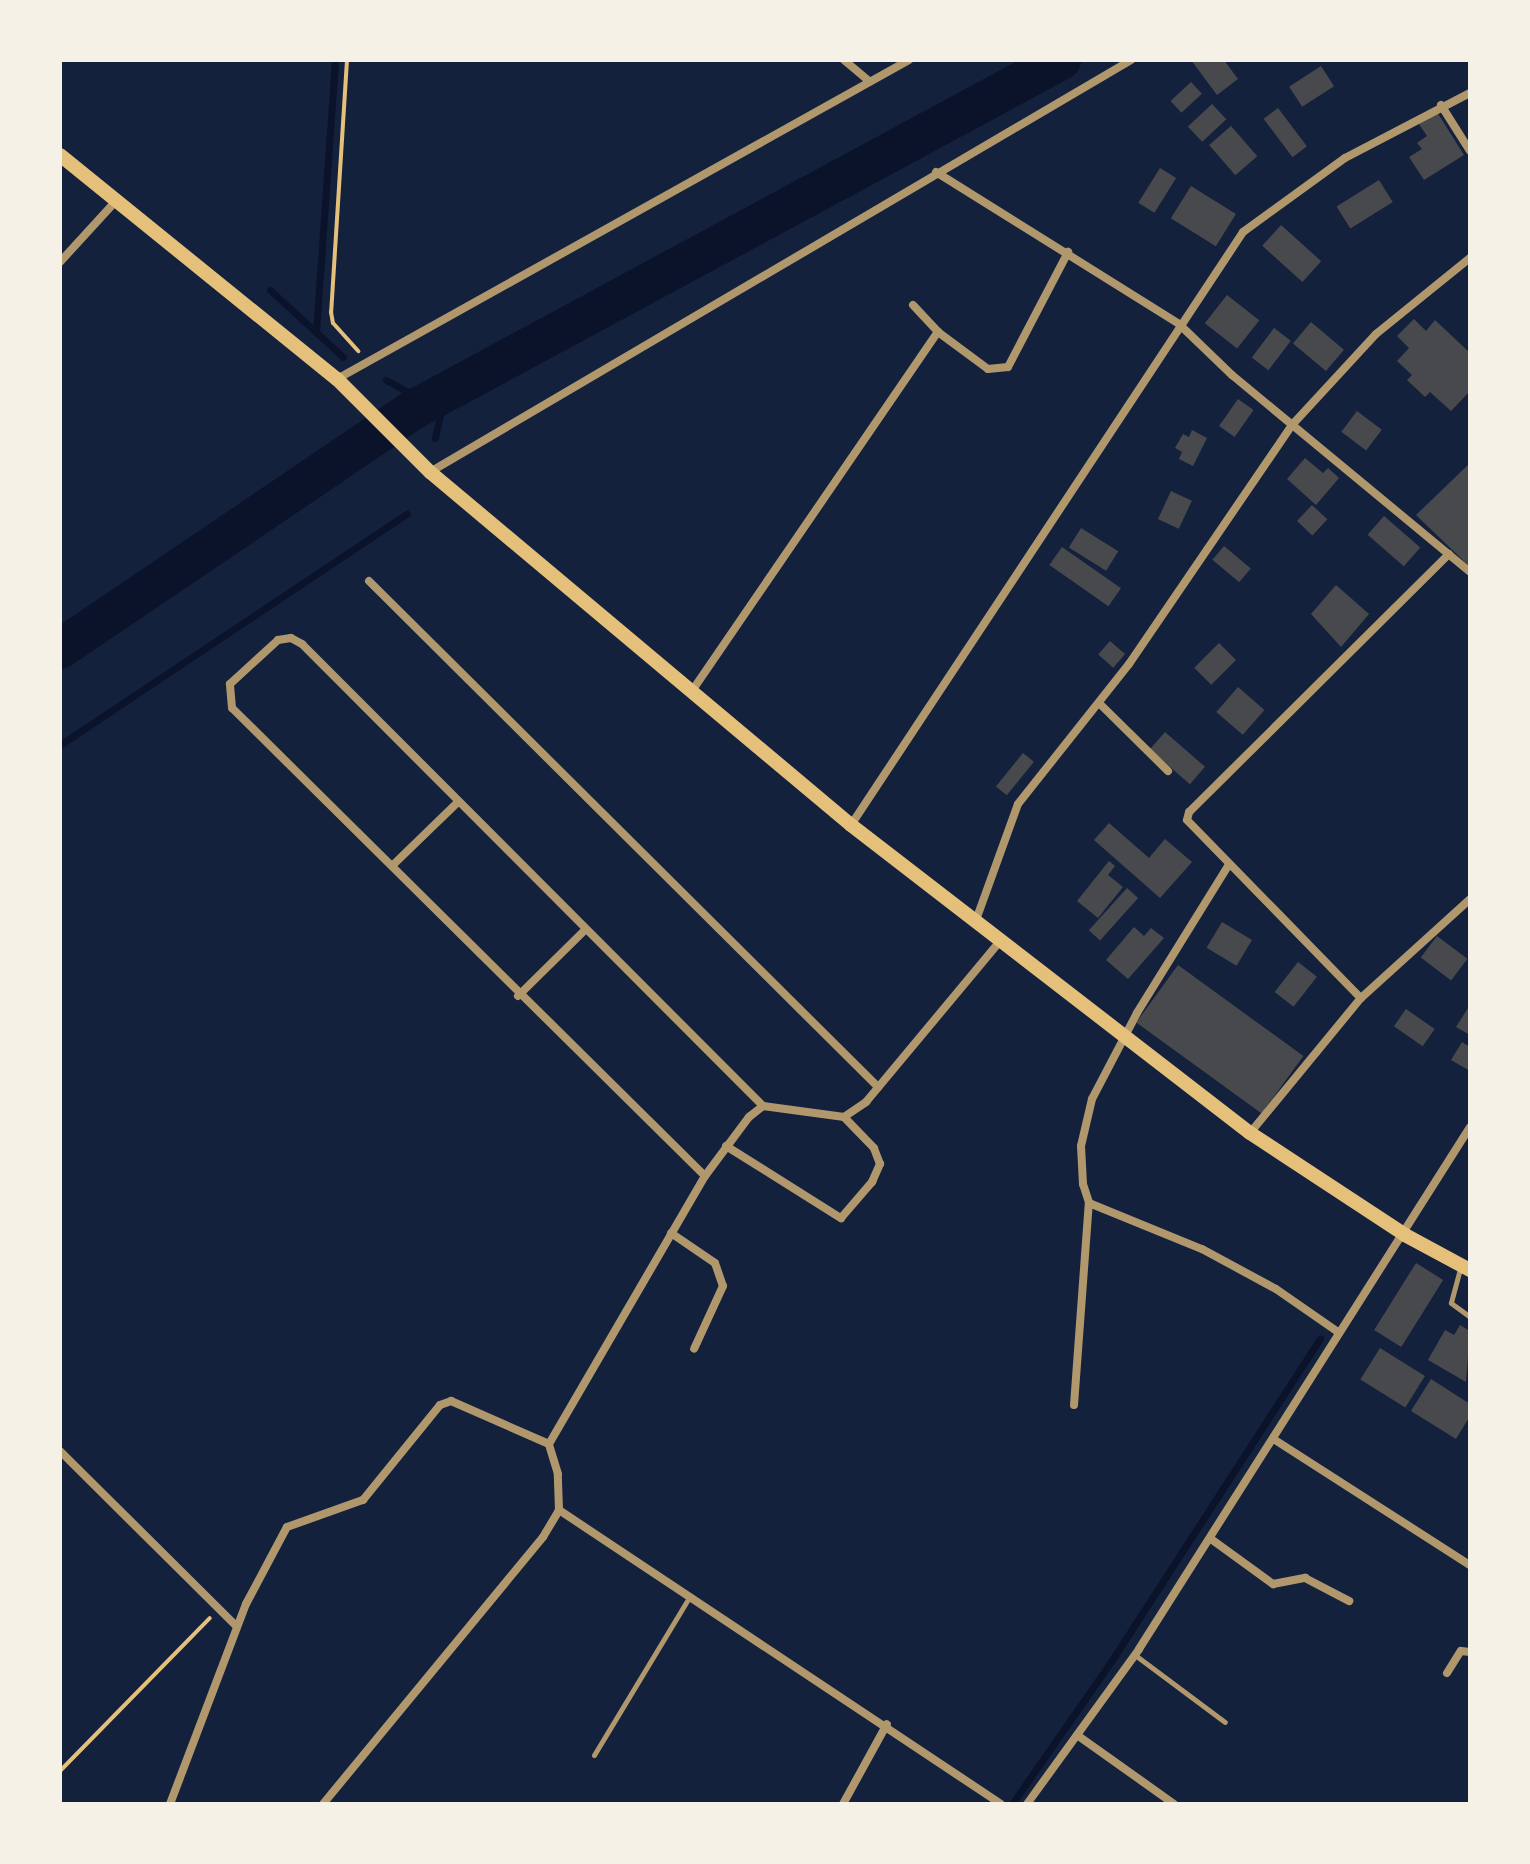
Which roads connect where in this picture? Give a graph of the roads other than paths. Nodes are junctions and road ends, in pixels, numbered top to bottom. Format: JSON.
{"nodes":[{"id":1,"x":844,"y":60,"type":"edge"},
{"id":2,"x":909,"y":60,"type":"edge"},
{"id":3,"x":1131,"y":60,"type":"edge"},
{"id":4,"x":869,"y":81,"type":"junction"},
{"id":5,"x":1470,"y":93,"type":"edge"},
{"id":6,"x":1441,"y":105,"type":"junction"},
{"id":7,"x":1470,"y":151,"type":"edge"},
{"id":8,"x":60,"y":155,"type":"edge"},
{"id":9,"x":936,"y":172,"type":"junction"},
{"id":10,"x":115,"y":202,"type":"junction"},
{"id":11,"x":1068,"y":252,"type":"junction"},
{"id":12,"x":1470,"y":258,"type":"edge"},
{"id":13,"x":60,"y":262,"type":"edge"},
{"id":14,"x":913,"y":305,"type":"dead end"},
{"id":15,"x":1179,"y":324,"type":"junction"},
{"id":16,"x":938,"y":332,"type":"junction"},
{"id":17,"x":337,"y":379,"type":"junction"},
{"id":18,"x":1292,"y":425,"type":"junction"},
{"id":19,"x":430,"y":472,"type":"junction"},
{"id":20,"x":1449,"y":554,"type":"junction"},
{"id":21,"x":1470,"y":572,"type":"edge"},
{"id":22,"x":369,"y":581,"type":"dead end"},
{"id":23,"x":694,"y":688,"type":"junction"},
{"id":24,"x":1099,"y":703,"type":"junction"},
{"id":25,"x":1168,"y":771,"type":"dead end"},
{"id":26,"x":458,"y":802,"type":"junction"},
{"id":27,"x":851,"y":825,"type":"junction"},
{"id":28,"x":393,"y":865,"type":"junction"},
{"id":29,"x":1228,"y":866,"type":"junction"},
{"id":30,"x":1470,"y":899,"type":"edge"},
{"id":31,"x":976,"y":920,"type":"junction"},
{"id":32,"x":585,"y":930,"type":"junction"},
{"id":33,"x":1002,"y":939,"type":"junction"},
{"id":34,"x":518,"y":996,"type":"junction"},
{"id":35,"x":1361,"y":998,"type":"junction"},
{"id":36,"x":1123,"y":1039,"type":"junction"},
{"id":37,"x":878,"y":1087,"type":"junction"},
{"id":38,"x":763,"y":1106,"type":"junction"},
{"id":39,"x":844,"y":1117,"type":"junction"},
{"id":40,"x":1470,"y":1127,"type":"edge"},
{"id":41,"x":1250,"y":1133,"type":"junction"},
{"id":42,"x":726,"y":1146,"type":"junction"},
{"id":43,"x":705,"y":1176,"type":"junction"},
{"id":44,"x":1089,"y":1203,"type":"junction"},
{"id":45,"x":671,"y":1233,"type":"junction"},
{"id":46,"x":1405,"y":1235,"type":"junction"},
{"id":47,"x":1465,"y":1268,"type":"edge"},
{"id":48,"x":1470,"y":1317,"type":"edge"},
{"id":49,"x":1338,"y":1332,"type":"junction"},
{"id":50,"x":694,"y":1349,"type":"dead end"},
{"id":51,"x":1074,"y":1405,"type":"dead end"},
{"id":52,"x":1275,"y":1440,"type":"junction"},
{"id":53,"x":549,"y":1444,"type":"junction"},
{"id":54,"x":60,"y":1451,"type":"edge"},
{"id":55,"x":559,"y":1510,"type":"junction"},
{"id":56,"x":1211,"y":1539,"type":"junction"},
{"id":57,"x":1470,"y":1565,"type":"edge"},
{"id":58,"x":691,"y":1595,"type":"junction"},
{"id":59,"x":1349,"y":1601,"type":"dead end"},
{"id":60,"x":236,"y":1626,"type":"junction"},
{"id":61,"x":1470,"y":1652,"type":"edge"},
{"id":62,"x":1135,"y":1655,"type":"junction"},
{"id":63,"x":1447,"y":1673,"type":"dead end"},
{"id":64,"x":1225,"y":1722,"type":"dead end"},
{"id":65,"x":887,"y":1724,"type":"junction"},
{"id":66,"x":1077,"y":1735,"type":"junction"},
{"id":67,"x":594,"y":1755,"type":"dead end"},
{"id":68,"x":170,"y":1804,"type":"edge"},
{"id":69,"x":323,"y":1804,"type":"edge"},
{"id":70,"x":843,"y":1804,"type":"edge"},
{"id":71,"x":1001,"y":1804,"type":"edge"},
{"id":72,"x":1027,"y":1804,"type":"edge"},
{"id":73,"x":1174,"y":1804,"type":"edge"}],
"edges":[{"from":1,"to":4,"type":"street"},
{"from":2,"to":4,"type":"street"},
{"from":3,"to":9,"type":"street"},
{"from":4,"to":17,"type":"street"},
{"from":5,"to":6,"type":"street"},
{"from":6,"to":7,"type":"street"},
{"from":6,"to":15,"type":"street"},
{"from":8,"to":10,"type":"main road"},
{"from":9,"to":11,"type":"street"},
{"from":9,"to":19,"type":"street"},
{"from":10,"to":13,"type":"street"},
{"from":10,"to":17,"type":"main road"},
{"from":11,"to":15,"type":"street"},
{"from":11,"to":16,"type":"street"},
{"from":12,"to":18,"type":"street"},
{"from":14,"to":16,"type":"street"},
{"from":15,"to":18,"type":"street"},
{"from":15,"to":27,"type":"street"},
{"from":16,"to":23,"type":"street"},
{"from":17,"to":19,"type":"main road"},
{"from":18,"to":20,"type":"street"},
{"from":18,"to":24,"type":"street"},
{"from":19,"to":23,"type":"main road"},
{"from":20,"to":21,"type":"street"},
{"from":20,"to":29,"type":"street"},
{"from":22,"to":37,"type":"street"},
{"from":23,"to":27,"type":"main road"},
{"from":24,"to":25,"type":"street"},
{"from":24,"to":31,"type":"street"},
{"from":26,"to":28,"type":"street"},
{"from":26,"to":28,"type":"street"},
{"from":26,"to":32,"type":"street"},
{"from":27,"to":31,"type":"main road"},
{"from":28,"to":34,"type":"street"},
{"from":29,"to":35,"type":"street"},
{"from":29,"to":36,"type":"street"},
{"from":30,"to":35,"type":"street"},
{"from":31,"to":33,"type":"main road"},
{"from":32,"to":34,"type":"street"},
{"from":32,"to":38,"type":"street"},
{"from":33,"to":36,"type":"main road"},
{"from":33,"to":37,"type":"street"},
{"from":34,"to":43,"type":"street"},
{"from":35,"to":41,"type":"street"},
{"from":36,"to":41,"type":"main road"},
{"from":36,"to":44,"type":"street"},
{"from":37,"to":39,"type":"street"},
{"from":38,"to":39,"type":"street"},
{"from":38,"to":42,"type":"street"},
{"from":39,"to":42,"type":"street"},
{"from":40,"to":46,"type":"street"},
{"from":41,"to":46,"type":"main road"},
{"from":42,"to":43,"type":"street"},
{"from":43,"to":45,"type":"street"},
{"from":44,"to":49,"type":"street"},
{"from":44,"to":51,"type":"street"},
{"from":45,"to":50,"type":"street"},
{"from":45,"to":53,"type":"street"},
{"from":46,"to":47,"type":"main road"},
{"from":46,"to":49,"type":"street"},
{"from":47,"to":48,"type":"lane"},
{"from":49,"to":52,"type":"street"},
{"from":52,"to":56,"type":"street"},
{"from":52,"to":57,"type":"street"},
{"from":53,"to":55,"type":"street"},
{"from":53,"to":60,"type":"street"},
{"from":54,"to":60,"type":"street"},
{"from":55,"to":58,"type":"street"},
{"from":55,"to":69,"type":"street"},
{"from":56,"to":59,"type":"street"},
{"from":56,"to":62,"type":"street"},
{"from":58,"to":65,"type":"street"},
{"from":58,"to":67,"type":"lane"},
{"from":60,"to":68,"type":"street"},
{"from":61,"to":63,"type":"street"},
{"from":62,"to":64,"type":"lane"},
{"from":62,"to":66,"type":"street"},
{"from":65,"to":70,"type":"street"},
{"from":65,"to":71,"type":"street"},
{"from":66,"to":72,"type":"street"},
{"from":66,"to":73,"type":"street"}]}
